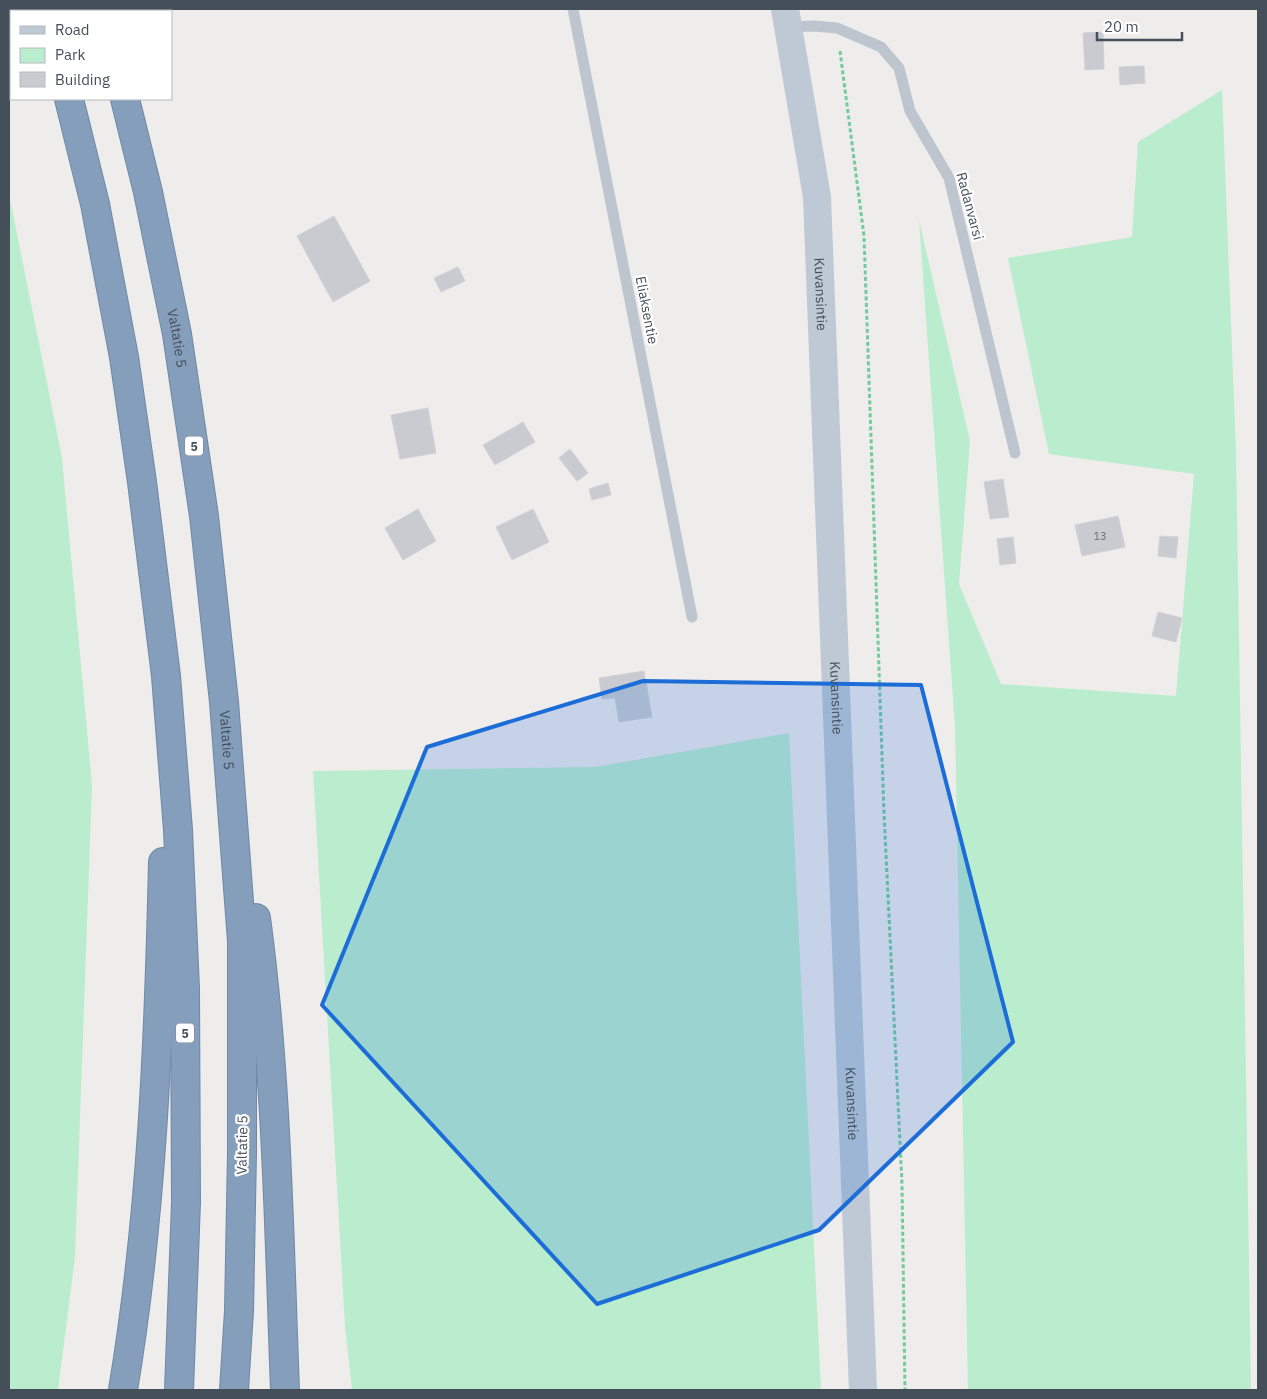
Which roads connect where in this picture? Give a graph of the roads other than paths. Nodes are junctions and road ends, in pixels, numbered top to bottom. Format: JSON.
{"nodes":[{"id":1,"x":573,"y":9,"type":"edge"},
{"id":2,"x":786,"y":18,"type":"edge"},
{"id":3,"x":69,"y":100,"type":"edge"},
{"id":4,"x":125,"y":100,"type":"edge"},
{"id":5,"x":1014,"y":453,"type":"dead end"},
{"id":6,"x":692,"y":617,"type":"dead end"},
{"id":7,"x":166,"y":676,"type":"junction"},
{"id":8,"x":224,"y":702,"type":"junction"},
{"id":9,"x":122,"y":1390,"type":"edge"},
{"id":10,"x":178,"y":1390,"type":"edge"},
{"id":11,"x":234,"y":1390,"type":"edge"},
{"id":12,"x":285,"y":1390,"type":"edge"},
{"id":13,"x":863,"y":1390,"type":"edge"}],
"edges":[{"from":1,"to":6,"type":"lane","name":"Eliaksentie"},
{"from":2,"to":5,"type":"lane","name":"Radanvarsi"},
{"from":2,"to":13,"type":"street","name":"Kuvansintie"},
{"from":3,"to":7,"type":"highway","number":"5"},
{"from":4,"to":8,"type":"highway","name":"Valtatie 5","number":"5"},
{"from":7,"to":9,"type":"highway"},
{"from":7,"to":10,"type":"highway","number":"5"},
{"from":8,"to":11,"type":"highway","name":"Valtatie 5","number":"5"},
{"from":8,"to":12,"type":"highway"}]}
